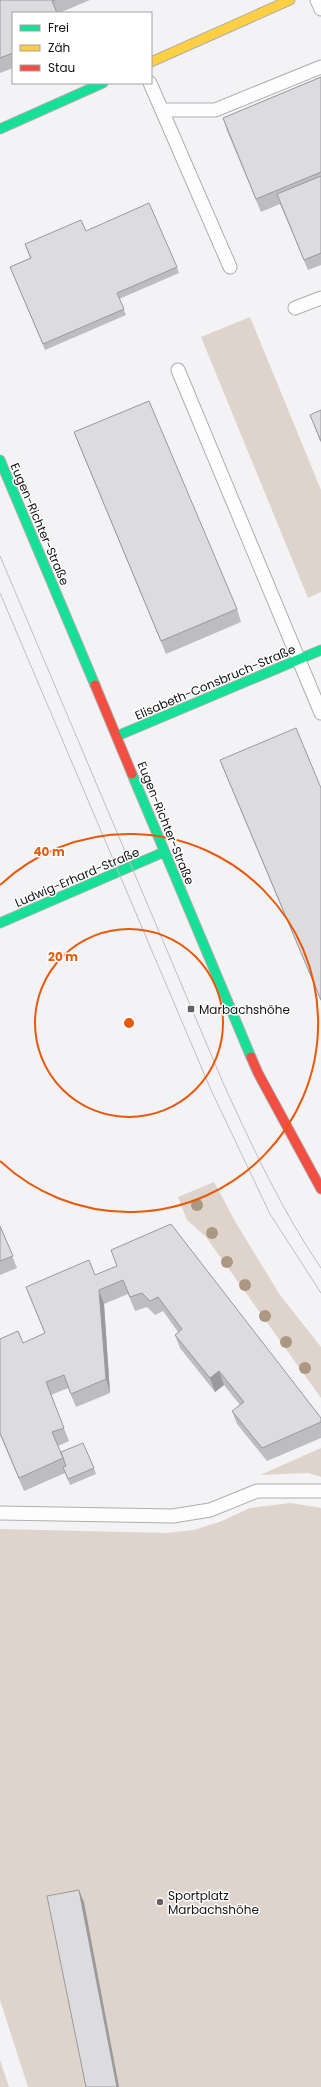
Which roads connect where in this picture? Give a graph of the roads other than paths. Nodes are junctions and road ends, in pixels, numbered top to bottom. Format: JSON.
{"nodes":[{"id":1,"x":290,"y":0,"type":"edge"},
{"id":2,"x":317,"y":0,"type":"edge"},
{"id":3,"x":321,"y":9,"type":"edge"},
{"id":4,"x":152,"y":62,"type":"edge"},
{"id":5,"x":321,"y":67,"type":"edge"},
{"id":6,"x":101,"y":84,"type":"edge"},
{"id":7,"x":150,"y":84,"type":"edge"},
{"id":8,"x":162,"y":110,"type":"junction"},
{"id":9,"x":0,"y":129,"type":"edge"},
{"id":10,"x":230,"y":267,"type":"dead end"},
{"id":11,"x":321,"y":298,"type":"edge"},
{"id":12,"x":295,"y":308,"type":"dead end"},
{"id":13,"x":178,"y":370,"type":"dead end"},
{"id":14,"x":0,"y":460,"type":"edge"},
{"id":15,"x":321,"y":650,"type":"edge"},
{"id":16,"x":298,"y":659,"type":"junction"},
{"id":17,"x":321,"y":712,"type":"edge"},
{"id":18,"x":117,"y":736,"type":"junction"},
{"id":19,"x":164,"y":852,"type":"junction"},
{"id":20,"x":0,"y":923,"type":"edge"},
{"id":21,"x":321,"y":1189,"type":"edge"},
{"id":22,"x":321,"y":1492,"type":"edge"},
{"id":23,"x":0,"y":1513,"type":"edge"}],
"edges":[{"from":1,"to":4,"type":"main road"},
{"from":2,"to":3,"type":"lane"},
{"from":5,"to":8,"type":"lane"},
{"from":6,"to":9,"type":"main road"},
{"from":7,"to":8,"type":"lane"},
{"from":8,"to":10,"type":"lane"},
{"from":11,"to":12,"type":"lane"},
{"from":13,"to":16,"type":"lane"},
{"from":14,"to":18,"type":"main road","name":"Eugen-Richter-Straße"},
{"from":15,"to":16,"type":"main road","name":"Elisabeth-Consbruch-Straße"},
{"from":16,"to":17,"type":"lane"},
{"from":16,"to":18,"type":"main road","name":"Elisabeth-Consbruch-Straße"},
{"from":18,"to":19,"type":"main road","name":"Eugen-Richter-Straße"},
{"from":19,"to":20,"type":"main road","name":"Ludwig-Erhard-Straße"},
{"from":19,"to":21,"type":"main road","name":"Eugen-Richter-Straße"},
{"from":22,"to":23,"type":"lane"}]}
